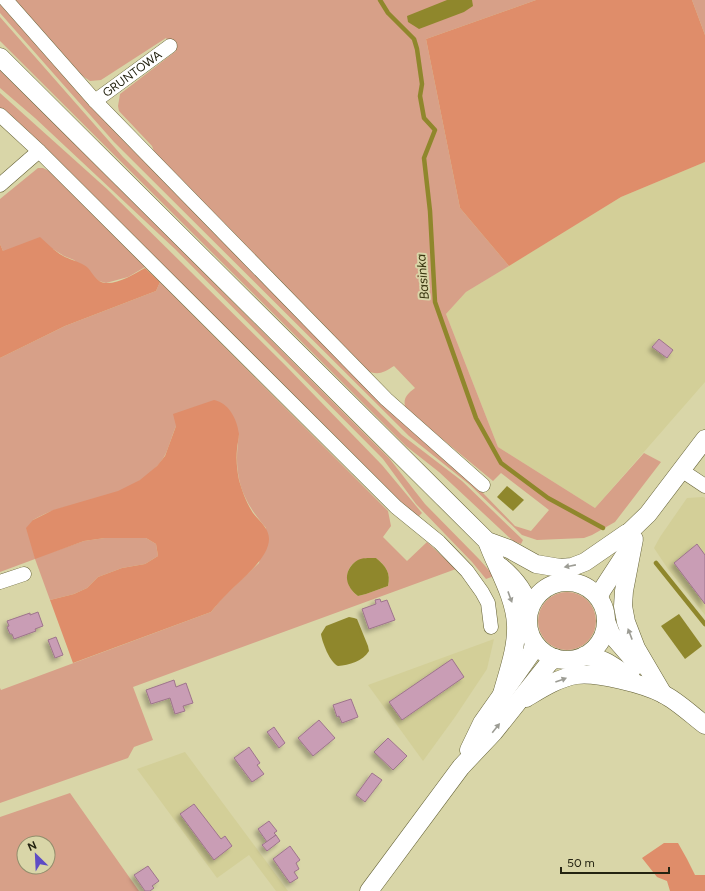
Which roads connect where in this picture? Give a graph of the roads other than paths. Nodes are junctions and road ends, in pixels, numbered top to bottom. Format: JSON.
{"nodes":[{"id":1,"x":6,"y":0,"type":"edge"},
{"id":2,"x":170,"y":46,"type":"dead end"},
{"id":3,"x":0,"y":57,"type":"edge"},
{"id":4,"x":95,"y":102,"type":"junction"},
{"id":5,"x":0,"y":115,"type":"edge"},
{"id":6,"x":39,"y":151,"type":"junction"},
{"id":7,"x":0,"y":185,"type":"edge"},
{"id":8,"x":705,"y":439,"type":"edge"},
{"id":9,"x":681,"y":470,"type":"junction"},
{"id":10,"x":483,"y":485,"type":"dead end"},
{"id":11,"x":705,"y":486,"type":"edge"},
{"id":12,"x":631,"y":536,"type":"junction"},
{"id":13,"x":487,"y":540,"type":"junction"},
{"id":14,"x":509,"y":549,"type":"junction"},
{"id":15,"x":494,"y":562,"type":"junction"},
{"id":16,"x":24,"y":574,"type":"dead end"},
{"id":17,"x":0,"y":582,"type":"edge"},
{"id":18,"x":566,"y":582,"type":"junction"},
{"id":19,"x":599,"y":597,"type":"junction"},
{"id":20,"x":529,"y":607,"type":"junction"},
{"id":21,"x":606,"y":621,"type":"junction"},
{"id":22,"x":491,"y":627,"type":"dead end"},
{"id":23,"x":534,"y":643,"type":"junction"},
{"id":24,"x":584,"y":656,"type":"junction"},
{"id":25,"x":555,"y":658,"type":"junction"},
{"id":26,"x":655,"y":687,"type":"junction"},
{"id":27,"x":508,"y":700,"type":"junction"},
{"id":28,"x":705,"y":725,"type":"edge"},
{"id":29,"x":369,"y":891,"type":"edge"}],
"edges":[{"from":1,"to":4,"type":"street"},
{"from":2,"to":4,"type":"street","name":"GRUNTOWA"},
{"from":3,"to":13,"type":"main road"},
{"from":4,"to":10,"type":"street"},
{"from":5,"to":6,"type":"street"},
{"from":6,"to":7,"type":"street"},
{"from":6,"to":22,"type":"street"},
{"from":8,"to":9,"type":"main road"},
{"from":9,"to":11,"type":"street"},
{"from":9,"to":12,"type":"main road"},
{"from":12,"to":14,"type":"main road","one_way":true},
{"from":12,"to":18,"type":"main road"},
{"from":12,"to":19,"type":"main road"},
{"from":26,"to":12,"type":"main road","one_way":true},
{"from":13,"to":14,"type":"main road"},
{"from":13,"to":15,"type":"main road"},
{"from":14,"to":18,"type":"main road"},
{"from":15,"to":20,"type":"main road"},
{"from":15,"to":27,"type":"main road","one_way":true},
{"from":16,"to":17,"type":"street"},
{"from":18,"to":19,"type":"main road"},
{"from":18,"to":20,"type":"main road"},
{"from":19,"to":21,"type":"main road"},
{"from":20,"to":23,"type":"main road"},
{"from":21,"to":24,"type":"main road"},
{"from":21,"to":26,"type":"main road"},
{"from":23,"to":25,"type":"main road"},
{"from":23,"to":27,"type":"main road"},
{"from":24,"to":25,"type":"main road"},
{"from":24,"to":26,"type":"main road"},
{"from":25,"to":27,"type":"main road"},
{"from":27,"to":26,"type":"main road","one_way":true},
{"from":26,"to":28,"type":"main road"},
{"from":27,"to":29,"type":"main road"}]}
